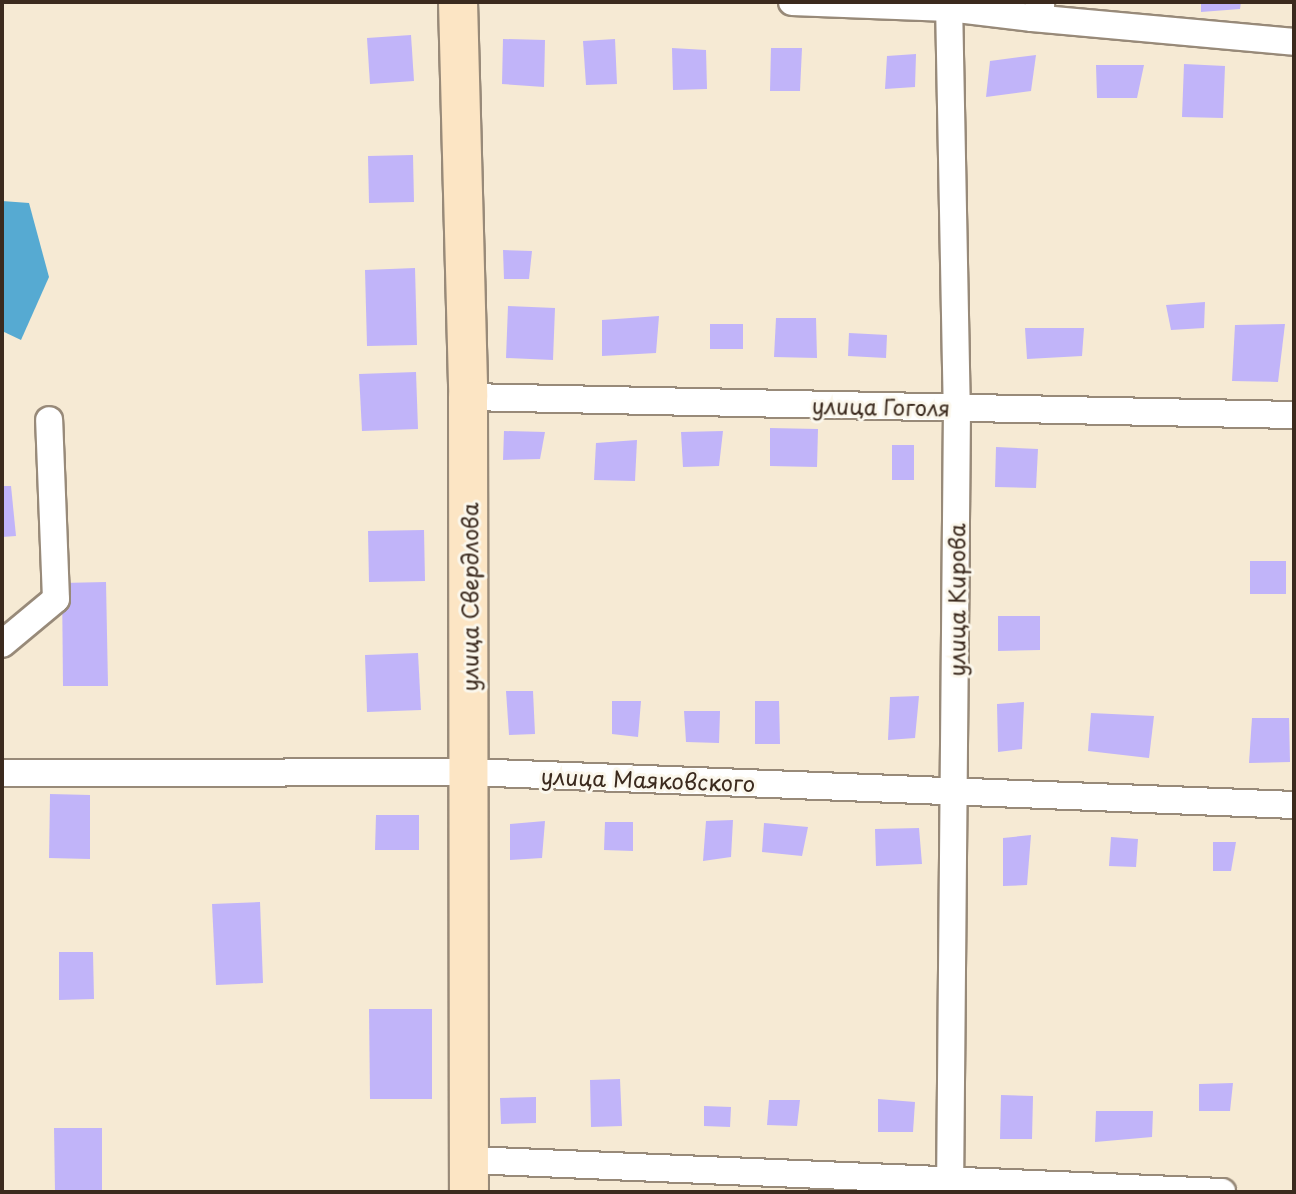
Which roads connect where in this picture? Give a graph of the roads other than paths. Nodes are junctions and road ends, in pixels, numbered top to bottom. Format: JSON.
{"nodes":[{"id":1,"x":458,"y":2,"type":"edge"},
{"id":2,"x":792,"y":2,"type":"edge"},
{"id":3,"x":949,"y":5,"type":"edge"},
{"id":4,"x":1037,"y":10,"type":"edge"},
{"id":5,"x":1294,"y":42,"type":"edge"},
{"id":6,"x":468,"y":397,"type":"junction"},
{"id":7,"x":957,"y":408,"type":"junction"},
{"id":8,"x":1294,"y":415,"type":"edge"},
{"id":9,"x":49,"y":420,"type":"dead end"},
{"id":10,"x":2,"y":644,"type":"edge"},
{"id":11,"x":469,"y":772,"type":"junction"},
{"id":12,"x":2,"y":773,"type":"edge"},
{"id":13,"x":954,"y":791,"type":"junction"},
{"id":14,"x":1294,"y":805,"type":"edge"},
{"id":15,"x":470,"y":1176,"type":"edge"},
{"id":16,"x":950,"y":1186,"type":"edge"},
{"id":17,"x":1222,"y":1192,"type":"edge"}],
"edges":[{"from":1,"to":6,"type":"street","name":"улица Свердлова"},
{"from":2,"to":3,"type":"street"},
{"from":3,"to":4,"type":"street"},
{"from":3,"to":7,"type":"street","name":"улица Кирова"},
{"from":4,"to":5,"type":"street"},
{"from":6,"to":7,"type":"street","name":"улица Гоголя"},
{"from":6,"to":11,"type":"street","name":"улица Свердлова"},
{"from":7,"to":8,"type":"street","name":"улица Гоголя"},
{"from":7,"to":13,"type":"street","name":"улица Кирова"},
{"from":9,"to":10,"type":"street"},
{"from":11,"to":12,"type":"street","name":"улица Маяковского"},
{"from":11,"to":13,"type":"street","name":"улица Маяковского"},
{"from":11,"to":15,"type":"street","name":"улица Свердлова"},
{"from":13,"to":14,"type":"street","name":"улица Маяковского"},
{"from":13,"to":16,"type":"street","name":"улица Кирова"},
{"from":15,"to":16,"type":"street"},
{"from":16,"to":17,"type":"street"}]}
